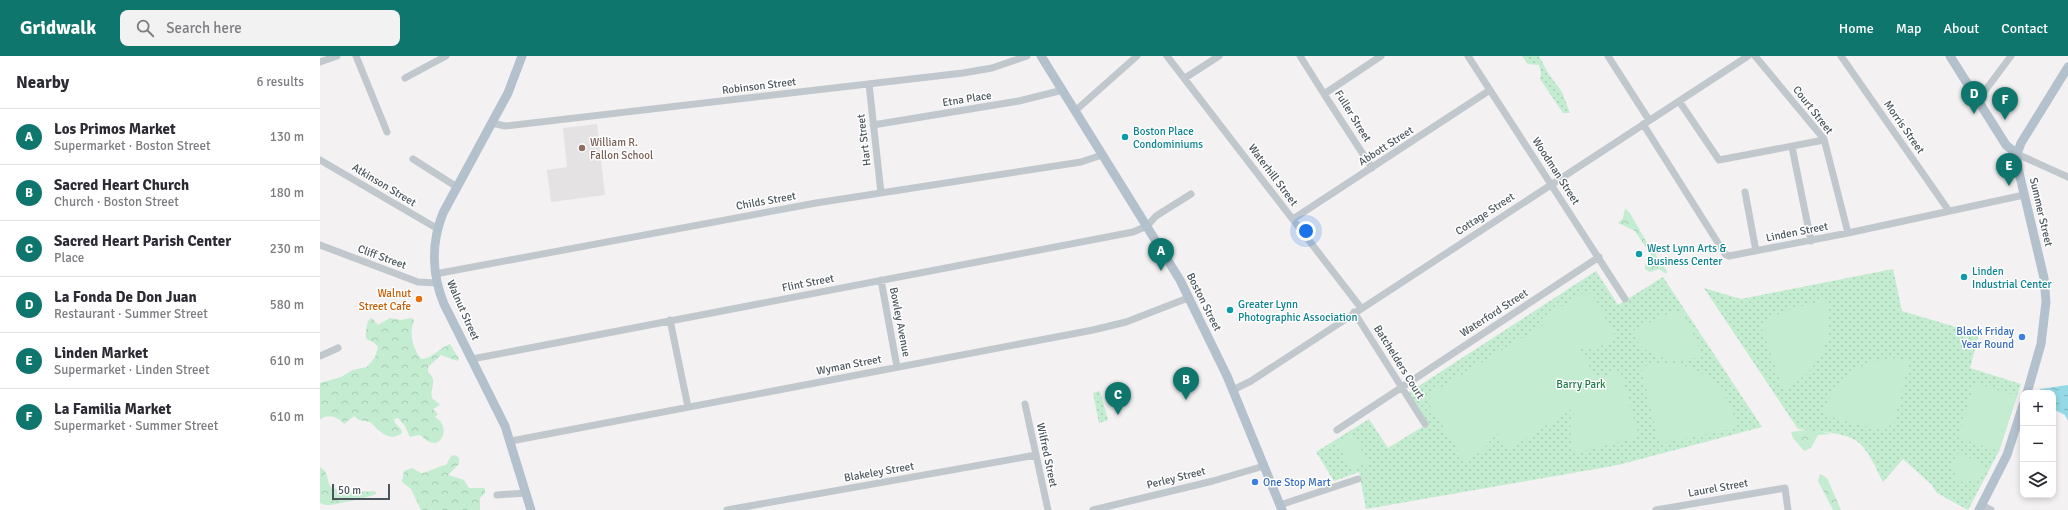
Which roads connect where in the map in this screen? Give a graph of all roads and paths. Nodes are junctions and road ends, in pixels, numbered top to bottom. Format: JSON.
{"nodes":[{"id":1,"x":337,"y":56,"type":"edge"},
{"id":2,"x":356,"y":56,"type":"edge"},
{"id":3,"x":446,"y":56,"type":"edge"},
{"id":4,"x":522,"y":56,"type":"edge"},
{"id":5,"x":1027,"y":56,"type":"edge"},
{"id":6,"x":1041,"y":56,"type":"edge"},
{"id":7,"x":1137,"y":56,"type":"edge"},
{"id":8,"x":1167,"y":56,"type":"edge"},
{"id":9,"x":1219,"y":56,"type":"edge"},
{"id":10,"x":1300,"y":56,"type":"edge"},
{"id":11,"x":1382,"y":56,"type":"edge"},
{"id":12,"x":1468,"y":56,"type":"edge"},
{"id":13,"x":1608,"y":56,"type":"edge"},
{"id":14,"x":1748,"y":56,"type":"edge"},
{"id":15,"x":1755,"y":56,"type":"edge"},
{"id":16,"x":1841,"y":56,"type":"edge"},
{"id":17,"x":1950,"y":56,"type":"edge"},
{"id":18,"x":2011,"y":56,"type":"edge"},
{"id":19,"x":320,"y":62,"type":"edge"},
{"id":20,"x":2068,"y":67,"type":"edge"},
{"id":21,"x":405,"y":78,"type":"dead end"},
{"id":22,"x":1185,"y":78,"type":"junction"},
{"id":23,"x":868,"y":84,"type":"junction"},
{"id":24,"x":1063,"y":90,"type":"junction"},
{"id":25,"x":1490,"y":90,"type":"junction"},
{"id":26,"x":1324,"y":94,"type":"junction"},
{"id":27,"x":1978,"y":100,"type":"junction"},
{"id":28,"x":1679,"y":101,"type":"junction"},
{"id":29,"x":1075,"y":111,"type":"junction"},
{"id":30,"x":1646,"y":122,"type":"junction"},
{"id":31,"x":492,"y":123,"type":"junction"},
{"id":32,"x":873,"y":125,"type":"junction"},
{"id":33,"x":387,"y":132,"type":"dead end"},
{"id":34,"x":1824,"y":140,"type":"junction"},
{"id":35,"x":1792,"y":147,"type":"junction"},
{"id":36,"x":2017,"y":154,"type":"junction"},
{"id":37,"x":1102,"y":155,"type":"junction"},
{"id":38,"x":413,"y":159,"type":"dead end"},
{"id":39,"x":320,"y":160,"type":"edge"},
{"id":40,"x":1372,"y":168,"type":"junction"},
{"id":41,"x":2068,"y":177,"type":"edge"},
{"id":42,"x":1551,"y":184,"type":"junction"},
{"id":43,"x":457,"y":187,"type":"junction"},
{"id":44,"x":1745,"y":192,"type":"dead end"},
{"id":45,"x":881,"y":193,"type":"junction"},
{"id":46,"x":1191,"y":194,"type":"dead end"},
{"id":47,"x":2024,"y":195,"type":"junction"},
{"id":48,"x":1949,"y":211,"type":"junction"},
{"id":49,"x":1293,"y":220,"type":"junction"},
{"id":50,"x":1147,"y":226,"type":"junction"},
{"id":51,"x":438,"y":229,"type":"junction"},
{"id":52,"x":1848,"y":233,"type":"junction"},
{"id":53,"x":1811,"y":241,"type":"junction"},
{"id":54,"x":320,"y":245,"type":"edge"},
{"id":55,"x":1756,"y":251,"type":"junction"},
{"id":56,"x":1598,"y":257,"type":"junction"},
{"id":57,"x":436,"y":279,"type":"junction"},
{"id":58,"x":881,"y":280,"type":"junction"},
{"id":59,"x":1188,"y":298,"type":"junction"},
{"id":60,"x":1625,"y":299,"type":"dead end"},
{"id":61,"x":1358,"y":310,"type":"junction"},
{"id":62,"x":670,"y":320,"type":"junction"},
{"id":63,"x":338,"y":348,"type":"dead end"},
{"id":64,"x":320,"y":356,"type":"edge"},
{"id":65,"x":472,"y":359,"type":"junction"},
{"id":66,"x":897,"y":367,"type":"junction"},
{"id":67,"x":1402,"y":388,"type":"junction"},
{"id":68,"x":1233,"y":390,"type":"junction"},
{"id":69,"x":2028,"y":390,"type":"edge"},
{"id":70,"x":1025,"y":404,"type":"dead end"},
{"id":71,"x":688,"y":407,"type":"junction"},
{"id":72,"x":2020,"y":414,"type":"edge"},
{"id":73,"x":1425,"y":424,"type":"dead end"},
{"id":74,"x":1337,"y":430,"type":"dead end"},
{"id":75,"x":510,"y":441,"type":"junction"},
{"id":76,"x":1036,"y":455,"type":"junction"},
{"id":77,"x":1264,"y":466,"type":"junction"},
{"id":78,"x":1358,"y":479,"type":"dead end"},
{"id":79,"x":526,"y":493,"type":"junction"},
{"id":80,"x":497,"y":495,"type":"dead end"},
{"id":81,"x":1980,"y":507,"type":"edge"},
{"id":82,"x":1281,"y":508,"type":"edge"},
{"id":83,"x":531,"y":510,"type":"edge"},
{"id":84,"x":727,"y":510,"type":"edge"},
{"id":85,"x":1048,"y":510,"type":"edge"},
{"id":86,"x":1093,"y":510,"type":"edge"},
{"id":87,"x":1656,"y":510,"type":"edge"},
{"id":88,"x":1788,"y":510,"type":"edge"},
{"id":89,"x":1991,"y":510,"type":"edge"}],
"edges":[{"from":1,"to":19,"type":"street"},
{"from":2,"to":33,"type":"street"},
{"from":3,"to":21,"type":"street"},
{"from":4,"to":31,"type":"main road","name":"Walnut Street"},
{"from":5,"to":23,"type":"street","name":"Robinson Street"},
{"from":6,"to":24,"type":"main road","name":"Boston Street"},
{"from":7,"to":29,"type":"street"},
{"from":8,"to":22,"type":"street","name":"Waterhill Street"},
{"from":9,"to":22,"type":"street"},
{"from":10,"to":26,"type":"street"},
{"from":11,"to":26,"type":"street","name":"Fuller Street"},
{"from":12,"to":25,"type":"street","name":"Woodman Street"},
{"from":13,"to":30,"type":"street"},
{"from":14,"to":28,"type":"street","name":"Cottage Street"},
{"from":15,"to":34,"type":"street","name":"Court Street"},
{"from":16,"to":48,"type":"street","name":"Morris Street"},
{"from":17,"to":27,"type":"main road"},
{"from":18,"to":27,"type":"street"},
{"from":20,"to":36,"type":"main road"},
{"from":22,"to":49,"type":"street","name":"Waterhill Street"},
{"from":23,"to":31,"type":"street","name":"Robinson Street"},
{"from":23,"to":32,"type":"street","name":"Hart Street"},
{"from":24,"to":29,"type":"main road","name":"Boston Street"},
{"from":24,"to":32,"type":"street","name":"Etna Place"},
{"from":25,"to":40,"type":"street","name":"Abbott Street"},
{"from":25,"to":42,"type":"street","name":"Woodman Street"},
{"from":26,"to":40,"type":"street","name":"Fuller Street"},
{"from":27,"to":36,"type":"main road"},
{"from":28,"to":30,"type":"street","name":"Cottage Street"},
{"from":28,"to":35,"type":"street"},
{"from":29,"to":37,"type":"main road","name":"Boston Street"},
{"from":30,"to":42,"type":"street","name":"Cottage Street"},
{"from":30,"to":55,"type":"street","name":"Linden Street"},
{"from":31,"to":43,"type":"main road","name":"Walnut Street"},
{"from":32,"to":45,"type":"street","name":"Hart Street"},
{"from":34,"to":35,"type":"street"},
{"from":34,"to":52,"type":"street","name":"Court Street"},
{"from":35,"to":53,"type":"street"},
{"from":36,"to":41,"type":"street"},
{"from":36,"to":47,"type":"main road","name":"Summer Street"},
{"from":37,"to":45,"type":"street","name":"Childs Street"},
{"from":37,"to":50,"type":"main road","name":"Boston Street"},
{"from":38,"to":43,"type":"street"},
{"from":39,"to":51,"type":"street","name":"Atkinson Street"},
{"from":40,"to":49,"type":"street","name":"Abbott Street"},
{"from":42,"to":56,"type":"street","name":"Woodman Street"},
{"from":42,"to":61,"type":"street","name":"Cottage Street"},
{"from":43,"to":51,"type":"main road","name":"Walnut Street"},
{"from":44,"to":55,"type":"street"},
{"from":45,"to":57,"type":"street","name":"Childs Street"},
{"from":46,"to":50,"type":"street"},
{"from":47,"to":48,"type":"street","name":"Linden Street"},
{"from":47,"to":69,"type":"main road","name":"Summer Street"},
{"from":48,"to":52,"type":"street","name":"Linden Street"},
{"from":49,"to":61,"type":"street","name":"Waterhill Street"},
{"from":50,"to":58,"type":"street","name":"Flint Street"},
{"from":50,"to":59,"type":"main road","name":"Boston Street"},
{"from":51,"to":57,"type":"main road","name":"Walnut Street"},
{"from":52,"to":53,"type":"street","name":"Linden Street"},
{"from":53,"to":55,"type":"street","name":"Linden Street"},
{"from":54,"to":57,"type":"street","name":"Cliff Street"},
{"from":56,"to":60,"type":"street","name":"Woodman Street"},
{"from":56,"to":67,"type":"street","name":"Waterford Street"},
{"from":57,"to":65,"type":"main road","name":"Walnut Street"},
{"from":58,"to":62,"type":"street","name":"Flint Street"},
{"from":58,"to":66,"type":"street","name":"Bowley Avenue"},
{"from":59,"to":66,"type":"street","name":"Wyman Street"},
{"from":59,"to":68,"type":"main road","name":"Boston Street"},
{"from":61,"to":67,"type":"street","name":"Batchelders Court"},
{"from":61,"to":68,"type":"street","name":"Cottage Street"},
{"from":62,"to":65,"type":"street","name":"Flint Street"},
{"from":62,"to":71,"type":"street"},
{"from":63,"to":64,"type":"street"},
{"from":65,"to":75,"type":"main road","name":"Walnut Street"},
{"from":66,"to":71,"type":"street","name":"Wyman Street"},
{"from":67,"to":73,"type":"street","name":"Batchelders Court"},
{"from":67,"to":74,"type":"street","name":"Waterford Street"},
{"from":68,"to":77,"type":"main road","name":"Boston Street"},
{"from":70,"to":76,"type":"street","name":"Wilfred Street"},
{"from":71,"to":75,"type":"street","name":"Wyman Street"},
{"from":72,"to":81,"type":"main road"},
{"from":75,"to":79,"type":"main road","name":"Walnut Street"},
{"from":76,"to":84,"type":"street","name":"Blakeley Street"},
{"from":76,"to":85,"type":"street","name":"Wilfred Street"},
{"from":77,"to":82,"type":"main road","name":"Boston Street"},
{"from":77,"to":86,"type":"street","name":"Perley Street"},
{"from":78,"to":82,"type":"street"},
{"from":79,"to":80,"type":"street"},
{"from":79,"to":83,"type":"main road","name":"Walnut Street"},
{"from":81,"to":89,"type":"street"},
{"from":87,"to":88,"type":"street","name":"Laurel Street"}]}
